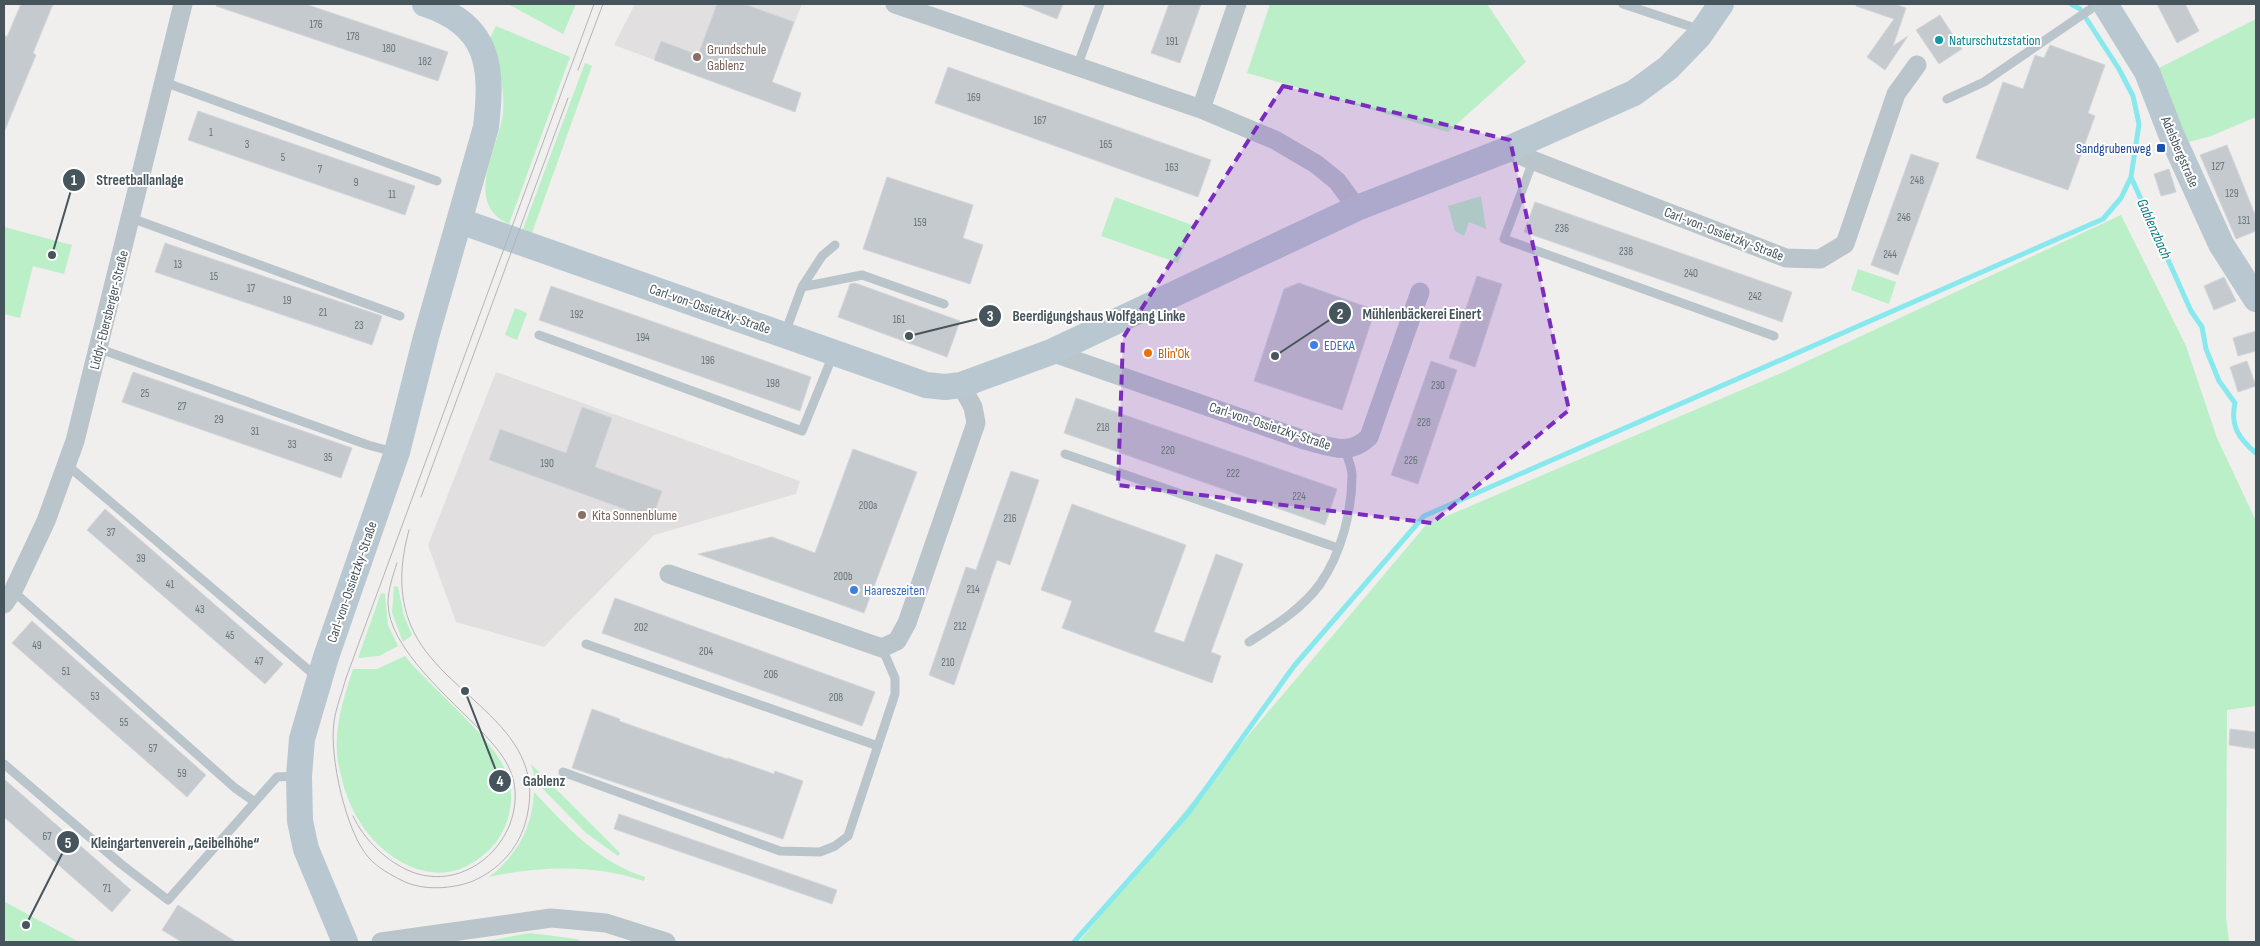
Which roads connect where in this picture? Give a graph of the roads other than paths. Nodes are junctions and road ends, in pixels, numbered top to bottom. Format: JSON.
{"nodes":[{"id":1,"x":183,"y":4,"type":"edge"},
{"id":2,"x":425,"y":4,"type":"edge"},
{"id":3,"x":895,"y":4,"type":"edge"},
{"id":4,"x":1100,"y":4,"type":"edge"},
{"id":5,"x":1237,"y":4,"type":"edge"},
{"id":6,"x":1623,"y":4,"type":"edge"},
{"id":7,"x":1721,"y":4,"type":"edge"},
{"id":8,"x":2098,"y":4,"type":"edge"},
{"id":9,"x":2097,"y":7,"type":"edge"},
{"id":10,"x":1703,"y":30,"type":"junction"},
{"id":11,"x":1917,"y":65,"type":"dead end"},
{"id":12,"x":1077,"y":66,"type":"junction"},
{"id":13,"x":164,"y":82,"type":"junction"},
{"id":14,"x":1947,"y":99,"type":"dead end"},
{"id":15,"x":1201,"y":109,"type":"junction"},
{"id":16,"x":1506,"y":150,"type":"junction"},
{"id":17,"x":1534,"y":161,"type":"junction"},
{"id":18,"x":437,"y":181,"type":"dead end"},
{"id":19,"x":1357,"y":208,"type":"junction"},
{"id":20,"x":131,"y":218,"type":"junction"},
{"id":21,"x":460,"y":221,"type":"junction"},
{"id":22,"x":835,"y":245,"type":"dead end"},
{"id":23,"x":802,"y":287,"type":"junction"},
{"id":24,"x":1420,"y":292,"type":"dead end"},
{"id":25,"x":2256,"y":299,"type":"edge"},
{"id":26,"x":944,"y":304,"type":"dead end"},
{"id":27,"x":400,"y":316,"type":"dead end"},
{"id":28,"x":539,"y":334,"type":"dead end"},
{"id":29,"x":784,"y":335,"type":"junction"},
{"id":30,"x":1774,"y":336,"type":"dead end"},
{"id":31,"x":100,"y":349,"type":"junction"},
{"id":32,"x":834,"y":352,"type":"junction"},
{"id":33,"x":1051,"y":352,"type":"junction"},
{"id":34,"x":961,"y":385,"type":"junction"},
{"id":35,"x":1345,"y":449,"type":"junction"},
{"id":36,"x":397,"y":452,"type":"junction"},
{"id":37,"x":1064,"y":454,"type":"dead end"},
{"id":38,"x":67,"y":465,"type":"junction"},
{"id":39,"x":1338,"y":548,"type":"junction"},
{"id":40,"x":669,"y":574,"type":"dead end"},
{"id":41,"x":8,"y":598,"type":"edge"},
{"id":42,"x":1249,"y":642,"type":"dead end"},
{"id":43,"x":586,"y":644,"type":"dead end"},
{"id":44,"x":882,"y":648,"type":"junction"},
{"id":45,"x":319,"y":679,"type":"junction"},
{"id":46,"x":878,"y":746,"type":"junction"},
{"id":47,"x":4,"y":764,"type":"edge"},
{"id":48,"x":563,"y":772,"type":"dead end"},
{"id":49,"x":299,"y":776,"type":"junction"},
{"id":50,"x":255,"y":802,"type":"junction"},
{"id":51,"x":345,"y":942,"type":"edge"},
{"id":52,"x":381,"y":942,"type":"edge"},
{"id":53,"x":666,"y":942,"type":"edge"}],
"edges":[{"from":1,"to":13,"type":"street","name":"Liddy-Ebersberger-Straße"},
{"from":2,"to":21,"type":"street","name":"Carl-von-Ossietzky-Straße"},
{"from":3,"to":12,"type":"street"},
{"from":4,"to":12,"type":"lane"},
{"from":5,"to":15,"type":"street"},
{"from":6,"to":10,"type":"lane"},
{"from":7,"to":10,"type":"street","name":"Carl-von-Ossietzky-Straße"},
{"from":8,"to":9,"type":"lane"},
{"from":9,"to":14,"type":"lane"},
{"from":9,"to":25,"type":"street","name":"Adelsbergstraße"},
{"from":10,"to":16,"type":"street","name":"Carl-von-Ossietzky-Straße"},
{"from":11,"to":17,"type":"street","name":"Carl-von-Ossietzky-Straße"},
{"from":12,"to":15,"type":"street"},
{"from":13,"to":18,"type":"lane"},
{"from":13,"to":20,"type":"street","name":"Liddy-Ebersberger-Straße"},
{"from":15,"to":19,"type":"street"},
{"from":16,"to":17,"type":"street","name":"Carl-von-Ossietzky-Straße"},
{"from":16,"to":19,"type":"street","name":"Carl-von-Ossietzky-Straße"},
{"from":17,"to":30,"type":"lane"},
{"from":19,"to":33,"type":"street","name":"Carl-von-Ossietzky-Straße"},
{"from":20,"to":27,"type":"lane"},
{"from":20,"to":31,"type":"street","name":"Liddy-Ebersberger-Straße"},
{"from":21,"to":29,"type":"street","name":"Carl-von-Ossietzky-Straße"},
{"from":21,"to":36,"type":"street","name":"Carl-von-Ossietzky-Straße"},
{"from":22,"to":23,"type":"lane"},
{"from":23,"to":26,"type":"lane"},
{"from":23,"to":29,"type":"lane"},
{"from":24,"to":35,"type":"street","name":"Carl-von-Ossietzky-Straße"},
{"from":28,"to":32,"type":"lane"},
{"from":29,"to":32,"type":"street","name":"Carl-von-Ossietzky-Straße"},
{"from":31,"to":36,"type":"lane"},
{"from":31,"to":38,"type":"street","name":"Liddy-Ebersberger-Straße"},
{"from":32,"to":34,"type":"street","name":"Carl-von-Ossietzky-Straße"},
{"from":33,"to":34,"type":"street","name":"Carl-von-Ossietzky-Straße"},
{"from":33,"to":35,"type":"street","name":"Carl-von-Ossietzky-Straße"},
{"from":34,"to":44,"type":"street"},
{"from":35,"to":39,"type":"lane"},
{"from":36,"to":45,"type":"street","name":"Carl-von-Ossietzky-Straße"},
{"from":37,"to":39,"type":"lane"},
{"from":38,"to":41,"type":"street","name":"Liddy-Ebersberger-Straße"},
{"from":38,"to":45,"type":"lane"},
{"from":39,"to":42,"type":"lane"},
{"from":40,"to":44,"type":"street"},
{"from":41,"to":50,"type":"lane"},
{"from":43,"to":46,"type":"lane"},
{"from":44,"to":46,"type":"lane"},
{"from":45,"to":49,"type":"street","name":"Carl-von-Ossietzky-Straße"},
{"from":46,"to":48,"type":"lane"},
{"from":47,"to":50,"type":"lane"},
{"from":49,"to":50,"type":"lane"},
{"from":49,"to":51,"type":"street","name":"Carl-von-Ossietzky-Straße"},
{"from":52,"to":53,"type":"street"}]}
